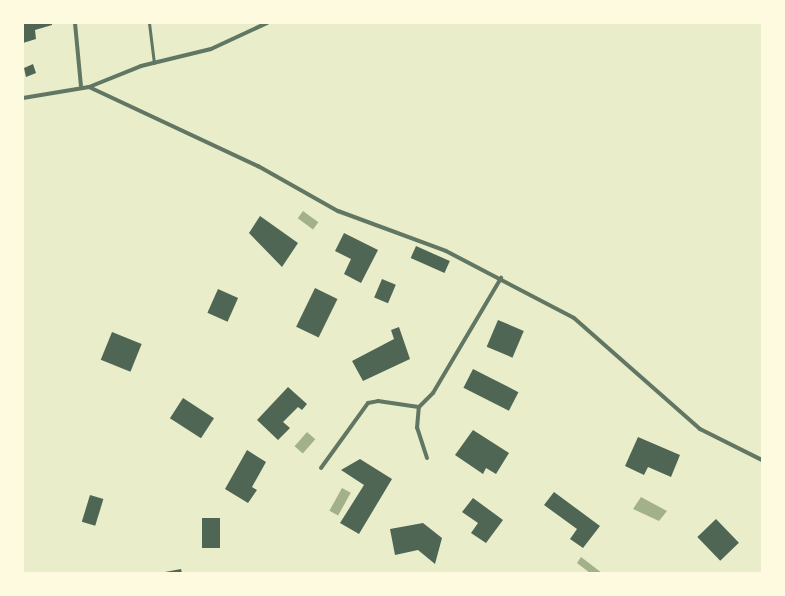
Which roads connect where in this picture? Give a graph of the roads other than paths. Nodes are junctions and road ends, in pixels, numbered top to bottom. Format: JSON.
{"nodes":[{"id":1,"x":75,"y":23,"type":"edge"},
{"id":2,"x":149,"y":23,"type":"edge"},
{"id":3,"x":267,"y":23,"type":"edge"},
{"id":4,"x":154,"y":63,"type":"junction"},
{"id":5,"x":81,"y":86,"type":"junction"},
{"id":6,"x":88,"y":87,"type":"junction"},
{"id":7,"x":23,"y":98,"type":"edge"},
{"id":8,"x":501,"y":278,"type":"junction"},
{"id":9,"x":419,"y":407,"type":"junction"},
{"id":10,"x":427,"y":458,"type":"dead end"},
{"id":11,"x":762,"y":460,"type":"edge"},
{"id":12,"x":321,"y":468,"type":"dead end"}],
"edges":[{"from":1,"to":5,"type":"street"},
{"from":2,"to":4,"type":"lane"},
{"from":3,"to":4,"type":"street"},
{"from":4,"to":6,"type":"street"},
{"from":5,"to":6,"type":"street"},
{"from":5,"to":7,"type":"street"},
{"from":6,"to":8,"type":"street"},
{"from":8,"to":9,"type":"street"},
{"from":8,"to":11,"type":"street"},
{"from":9,"to":10,"type":"street"},
{"from":9,"to":12,"type":"street"}]}
